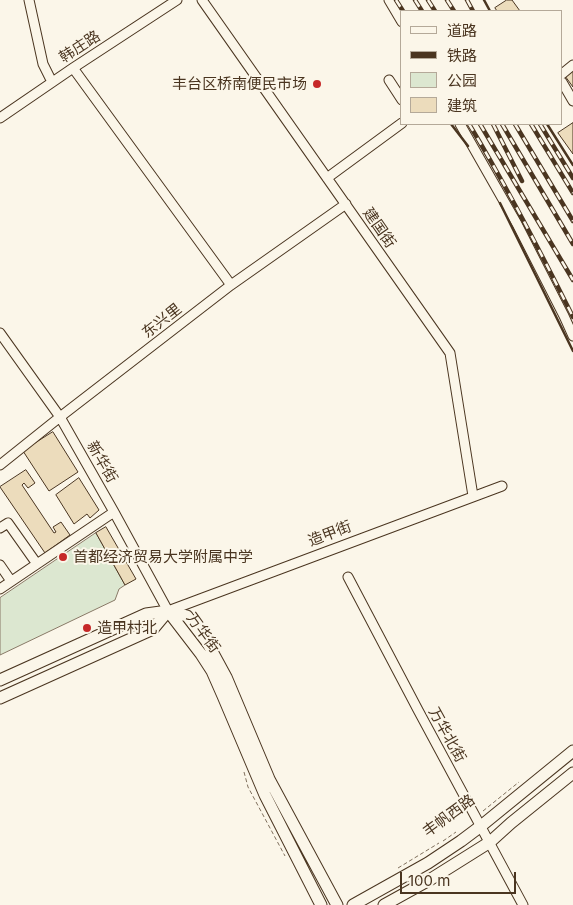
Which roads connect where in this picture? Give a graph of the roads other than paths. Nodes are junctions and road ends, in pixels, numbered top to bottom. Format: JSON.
{"nodes":[{"id":1,"x":29,"y":0,"type":"edge"},
{"id":2,"x":177,"y":0,"type":"edge"},
{"id":3,"x":202,"y":0,"type":"edge"},
{"id":4,"x":389,"y":0,"type":"edge"},
{"id":5,"x":400,"y":19,"type":"edge"},
{"id":6,"x":573,"y":65,"type":"edge"},
{"id":7,"x":73,"y":68,"type":"junction"},
{"id":8,"x":563,"y":73,"type":"edge"},
{"id":9,"x":389,"y":80,"type":"dead end"},
{"id":10,"x":52,"y":82,"type":"junction"},
{"id":11,"x":563,"y":84,"type":"edge"},
{"id":12,"x":400,"y":97,"type":"edge"},
{"id":13,"x":573,"y":101,"type":"edge"},
{"id":14,"x":0,"y":118,"type":"edge"},
{"id":15,"x":400,"y":124,"type":"edge"},
{"id":16,"x":461,"y":125,"type":"edge"},
{"id":17,"x":327,"y":178,"type":"junction"},
{"id":18,"x":346,"y":204,"type":"junction"},
{"id":19,"x":231,"y":285,"type":"junction"},
{"id":20,"x":0,"y":333,"type":"edge"},
{"id":21,"x":573,"y":336,"type":"edge"},
{"id":22,"x":60,"y":417,"type":"junction"},
{"id":23,"x":0,"y":466,"type":"edge"},
{"id":24,"x":502,"y":486,"type":"dead end"},
{"id":25,"x":473,"y":496,"type":"junction"},
{"id":26,"x":114,"y":512,"type":"junction"},
{"id":27,"x":0,"y":528,"type":"edge"},
{"id":28,"x":36,"y":564,"type":"junction"},
{"id":29,"x":0,"y":565,"type":"edge"},
{"id":30,"x":348,"y":577,"type":"dead end"},
{"id":31,"x":11,"y":581,"type":"junction"},
{"id":32,"x":0,"y":589,"type":"edge"},
{"id":33,"x":168,"y":611,"type":"junction"},
{"id":34,"x":0,"y":680,"type":"edge"},
{"id":35,"x":0,"y":698,"type":"edge"},
{"id":36,"x":573,"y":751,"type":"edge"},
{"id":37,"x":573,"y":773,"type":"edge"},
{"id":38,"x":479,"y":821,"type":"junction"},
{"id":39,"x":490,"y":842,"type":"junction"},
{"id":40,"x":321,"y":905,"type":"edge"},
{"id":41,"x":337,"y":905,"type":"edge"},
{"id":42,"x":354,"y":905,"type":"edge"},
{"id":43,"x":384,"y":905,"type":"edge"},
{"id":44,"x":524,"y":905,"type":"edge"}],
"edges":[{"from":1,"to":10,"type":"street"},
{"from":2,"to":7,"type":"street","name":"韩庄路"},
{"from":3,"to":17,"type":"street","name":"建国街"},
{"from":4,"to":5,"type":"street"},
{"from":6,"to":8,"type":"street"},
{"from":7,"to":10,"type":"street","name":"韩庄路"},
{"from":7,"to":19,"type":"street"},
{"from":9,"to":12,"type":"street"},
{"from":10,"to":14,"type":"street","name":"韩庄路"},
{"from":11,"to":13,"type":"street"},
{"from":15,"to":17,"type":"street"},
{"from":16,"to":21,"type":"street"},
{"from":17,"to":18,"type":"street","name":"建国街"},
{"from":18,"to":19,"type":"street","name":"东兴里"},
{"from":18,"to":25,"type":"street","name":"建国街"},
{"from":19,"to":22,"type":"street","name":"东兴里"},
{"from":20,"to":22,"type":"street","name":"新华街"},
{"from":22,"to":23,"type":"street","name":"东兴里"},
{"from":22,"to":26,"type":"street","name":"新华街"},
{"from":24,"to":25,"type":"street","name":"造甲街"},
{"from":25,"to":33,"type":"street","name":"造甲街"},
{"from":26,"to":28,"type":"street"},
{"from":26,"to":33,"type":"street","name":"新华街"},
{"from":27,"to":28,"type":"street"},
{"from":28,"to":31,"type":"street"},
{"from":29,"to":31,"type":"street"},
{"from":30,"to":38,"type":"street","name":"万华北街"},
{"from":31,"to":32,"type":"street"},
{"from":33,"to":34,"type":"main road","name":"造甲街"},
{"from":33,"to":35,"type":"main road","name":"造甲街"},
{"from":33,"to":40,"type":"main road","name":"万华街"},
{"from":33,"to":41,"type":"main road","name":"万华街"},
{"from":36,"to":38,"type":"main road","name":"丰帆西路"},
{"from":37,"to":39,"type":"main road"},
{"from":38,"to":39,"type":"street","name":"万华北街"},
{"from":38,"to":42,"type":"main road","name":"丰帆西路"},
{"from":39,"to":43,"type":"main road"},
{"from":39,"to":44,"type":"street","name":"万华北街"}]}
